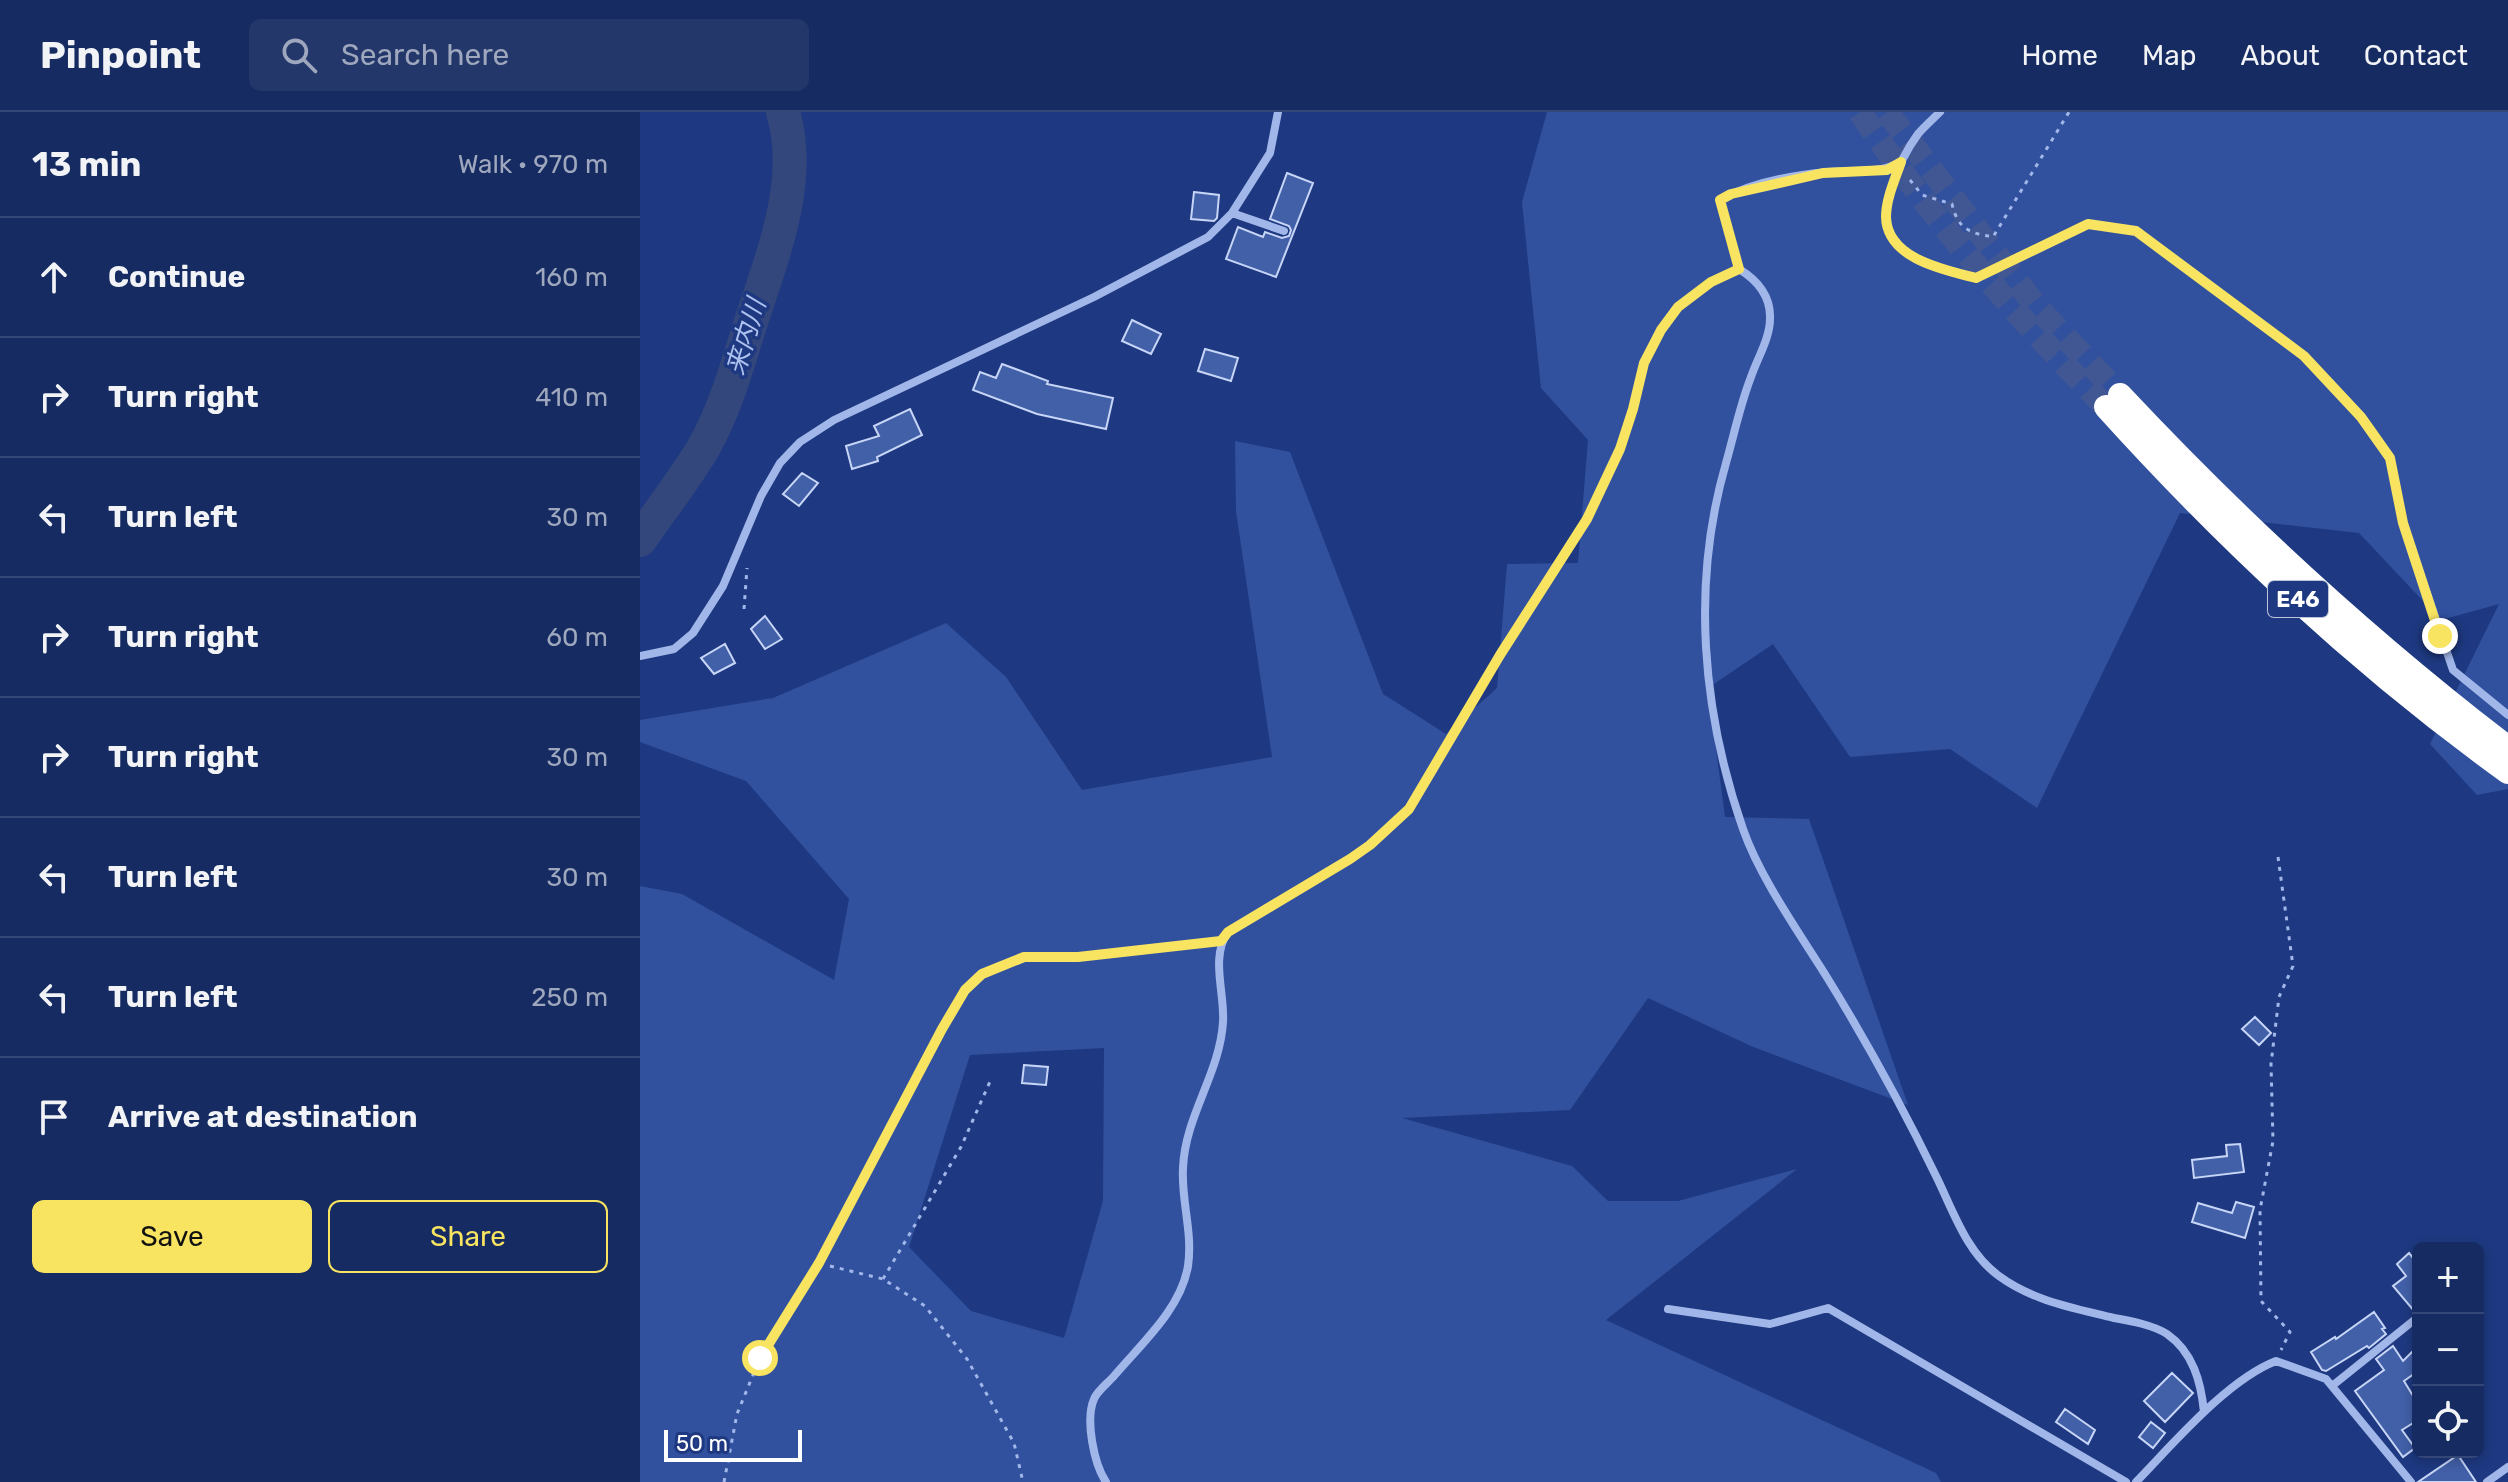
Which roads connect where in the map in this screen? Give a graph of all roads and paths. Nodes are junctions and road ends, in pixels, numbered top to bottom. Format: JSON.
{"nodes":[{"id":1,"x":1278,"y":112,"type":"edge"},
{"id":2,"x":1940,"y":112,"type":"edge"},
{"id":3,"x":2069,"y":112,"type":"edge"},
{"id":4,"x":1901,"y":162,"type":"junction"},
{"id":5,"x":1232,"y":213,"type":"junction"},
{"id":6,"x":1284,"y":231,"type":"dead end"},
{"id":7,"x":1739,"y":269,"type":"junction"},
{"id":8,"x":640,"y":656,"type":"edge"},
{"id":9,"x":2508,"y":715,"type":"edge"},
{"id":10,"x":2508,"y":748,"type":"edge"},
{"id":11,"x":2508,"y":772,"type":"edge"},
{"id":12,"x":2278,"y":857,"type":"dead end"},
{"id":13,"x":1221,"y":941,"type":"junction"},
{"id":14,"x":992,"y":1077,"type":"dead end"},
{"id":15,"x":819,"y":1263,"type":"junction"},
{"id":16,"x":883,"y":1279,"type":"junction"},
{"id":17,"x":1668,"y":1309,"type":"dead end"},
{"id":18,"x":2412,"y":1322,"type":"edge"},
{"id":19,"x":2276,"y":1361,"type":"junction"},
{"id":20,"x":2332,"y":1386,"type":"junction"},
{"id":21,"x":2204,"y":1412,"type":"junction"},
{"id":22,"x":2508,"y":1467,"type":"edge"},
{"id":23,"x":724,"y":1482,"type":"edge"},
{"id":24,"x":1023,"y":1482,"type":"edge"},
{"id":25,"x":1106,"y":1482,"type":"edge"},
{"id":26,"x":2126,"y":1482,"type":"edge"},
{"id":27,"x":2136,"y":1482,"type":"edge"},
{"id":28,"x":2411,"y":1482,"type":"edge"},
{"id":29,"x":2487,"y":1482,"type":"edge"}],
"edges":[{"from":1,"to":5,"type":"street"},
{"from":2,"to":4,"type":"street"},
{"from":3,"to":4,"type":"path"},
{"from":4,"to":7,"type":"street"},
{"from":4,"to":9,"type":"street"},
{"from":5,"to":6,"type":"street"},
{"from":5,"to":8,"type":"street"},
{"from":7,"to":13,"type":"street"},
{"from":7,"to":21,"type":"street"},
{"from":10,"to":11,"type":"highway","number":"E46"},
{"from":12,"to":19,"type":"path"},
{"from":13,"to":15,"type":"street"},
{"from":13,"to":25,"type":"street"},
{"from":14,"to":16,"type":"path"},
{"from":15,"to":16,"type":"path"},
{"from":15,"to":23,"type":"path"},
{"from":16,"to":24,"type":"path"},
{"from":17,"to":26,"type":"street"},
{"from":18,"to":20,"type":"street"},
{"from":19,"to":20,"type":"street"},
{"from":19,"to":21,"type":"street"},
{"from":20,"to":28,"type":"street"},
{"from":21,"to":27,"type":"street"},
{"from":22,"to":29,"type":"street"}]}
